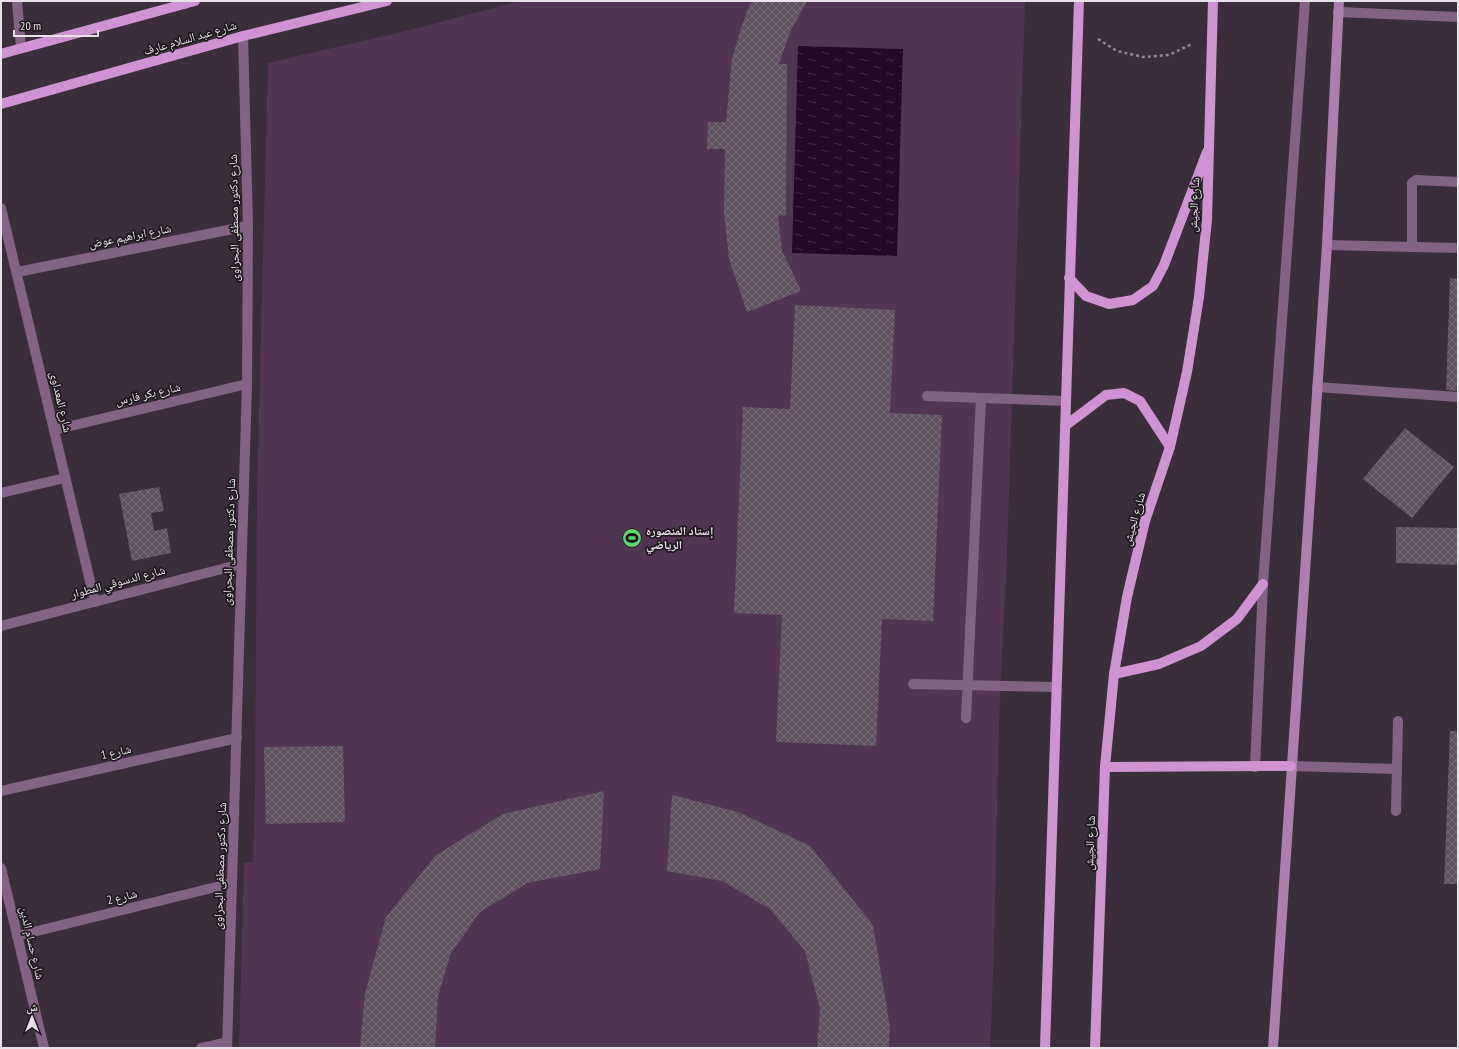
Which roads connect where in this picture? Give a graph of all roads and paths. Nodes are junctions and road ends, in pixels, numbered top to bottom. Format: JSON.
{"nodes":[{"id":1,"x":17,"y":1,"type":"edge"},
{"id":2,"x":195,"y":1,"type":"edge"},
{"id":3,"x":387,"y":1,"type":"edge"},
{"id":4,"x":1079,"y":1,"type":"edge"},
{"id":5,"x":1213,"y":1,"type":"edge"},
{"id":6,"x":1305,"y":1,"type":"edge"},
{"id":7,"x":1339,"y":1,"type":"edge"},
{"id":8,"x":1338,"y":12,"type":"junction"},
{"id":9,"x":1458,"y":17,"type":"edge"},
{"id":10,"x":1078,"y":18,"type":"junction"},
{"id":11,"x":1212,"y":27,"type":"junction"},
{"id":12,"x":243,"y":36,"type":"junction"},
{"id":13,"x":21,"y":48,"type":"junction"},
{"id":14,"x":1,"y":54,"type":"edge"},
{"id":15,"x":1,"y":104,"type":"edge"},
{"id":16,"x":1210,"y":144,"type":"junction"},
{"id":17,"x":1458,"y":182,"type":"edge"},
{"id":18,"x":1,"y":208,"type":"edge"},
{"id":19,"x":248,"y":226,"type":"junction"},
{"id":20,"x":1327,"y":245,"type":"junction"},
{"id":21,"x":1412,"y":247,"type":"junction"},
{"id":22,"x":1458,"y":248,"type":"edge"},
{"id":23,"x":17,"y":272,"type":"junction"},
{"id":24,"x":1069,"y":278,"type":"junction"},
{"id":25,"x":247,"y":384,"type":"junction"},
{"id":26,"x":1317,"y":387,"type":"junction"},
{"id":27,"x":927,"y":396,"type":"dead end"},
{"id":28,"x":1458,"y":397,"type":"edge"},
{"id":29,"x":981,"y":398,"type":"junction"},
{"id":30,"x":1065,"y":401,"type":"junction"},
{"id":31,"x":1065,"y":426,"type":"junction"},
{"id":32,"x":54,"y":430,"type":"junction"},
{"id":33,"x":1170,"y":447,"type":"junction"},
{"id":34,"x":65,"y":478,"type":"junction"},
{"id":35,"x":1,"y":493,"type":"edge"},
{"id":36,"x":241,"y":564,"type":"junction"},
{"id":37,"x":1263,"y":584,"type":"junction"},
{"id":38,"x":95,"y":602,"type":"junction"},
{"id":39,"x":1,"y":626,"type":"edge"},
{"id":40,"x":1114,"y":674,"type":"junction"},
{"id":41,"x":913,"y":684,"type":"dead end"},
{"id":42,"x":968,"y":685,"type":"junction"},
{"id":43,"x":1056,"y":687,"type":"junction"},
{"id":44,"x":966,"y":718,"type":"dead end"},
{"id":45,"x":1398,"y":722,"type":"dead end"},
{"id":46,"x":237,"y":738,"type":"junction"},
{"id":47,"x":1255,"y":766,"type":"junction"},
{"id":48,"x":1291,"y":766,"type":"junction"},
{"id":49,"x":1105,"y":767,"type":"junction"},
{"id":50,"x":1397,"y":769,"type":"junction"},
{"id":51,"x":1,"y":791,"type":"edge"},
{"id":52,"x":1396,"y":811,"type":"dead end"},
{"id":53,"x":1,"y":868,"type":"edge"},
{"id":54,"x":232,"y":883,"type":"junction"},
{"id":55,"x":17,"y":936,"type":"junction"},
{"id":56,"x":227,"y":1045,"type":"edge"},
{"id":57,"x":44,"y":1048,"type":"edge"},
{"id":58,"x":201,"y":1048,"type":"edge"},
{"id":59,"x":1045,"y":1048,"type":"edge"},
{"id":60,"x":1095,"y":1048,"type":"edge"},
{"id":61,"x":1273,"y":1048,"type":"edge"}],
"edges":[{"from":1,"to":13,"type":"street"},
{"from":2,"to":13,"type":"main road"},
{"from":3,"to":12,"type":"main road","name":"شارع عبد السلام عارف"},
{"from":4,"to":10,"type":"main road"},
{"from":5,"to":11,"type":"main road","name":"شارع الجيش"},
{"from":6,"to":37,"type":"street"},
{"from":7,"to":8,"type":"street"},
{"from":8,"to":9,"type":"street"},
{"from":8,"to":20,"type":"street"},
{"from":10,"to":11,"type":"path"},
{"from":10,"to":24,"type":"main road"},
{"from":11,"to":16,"type":"main road","name":"شارع الجيش"},
{"from":12,"to":15,"type":"main road","name":"شارع عبد السلام عارف"},
{"from":12,"to":19,"type":"street","name":"شارع دكتور مصطفى البحراوى"},
{"from":13,"to":14,"type":"main road"},
{"from":16,"to":24,"type":"main road"},
{"from":16,"to":33,"type":"main road","name":"شارع الجيش"},
{"from":17,"to":21,"type":"street"},
{"from":18,"to":23,"type":"street","name":"شارع المعداوى"},
{"from":19,"to":23,"type":"street","name":"شارع ابراهيم عوض"},
{"from":19,"to":25,"type":"street","name":"شارع دكتور مصطفى البحراوى"},
{"from":20,"to":21,"type":"street"},
{"from":20,"to":26,"type":"street"},
{"from":21,"to":22,"type":"street"},
{"from":23,"to":32,"type":"street","name":"شارع المعداوى"},
{"from":24,"to":30,"type":"main road"},
{"from":25,"to":32,"type":"street","name":"شارع بكر فارس"},
{"from":25,"to":36,"type":"street","name":"شارع دكتور مصطفى البحراوى"},
{"from":26,"to":28,"type":"street"},
{"from":26,"to":48,"type":"street"},
{"from":27,"to":29,"type":"street"},
{"from":29,"to":30,"type":"street"},
{"from":29,"to":42,"type":"street"},
{"from":30,"to":31,"type":"main road"},
{"from":31,"to":33,"type":"main road"},
{"from":31,"to":43,"type":"main road"},
{"from":32,"to":34,"type":"street","name":"شارع المعداوى"},
{"from":33,"to":40,"type":"main road","name":"شارع الجيش"},
{"from":34,"to":35,"type":"street"},
{"from":34,"to":38,"type":"street","name":"شارع المعداوى"},
{"from":36,"to":38,"type":"street","name":"شارع الدسوقي المطوار"},
{"from":36,"to":46,"type":"street","name":"شارع دكتور مصطفى البحراوى"},
{"from":37,"to":40,"type":"main road"},
{"from":37,"to":47,"type":"street"},
{"from":38,"to":39,"type":"street","name":"شارع الدسوقي المطوار"},
{"from":40,"to":49,"type":"main road","name":"شارع الجيش"},
{"from":41,"to":42,"type":"street"},
{"from":42,"to":43,"type":"street"},
{"from":42,"to":44,"type":"street"},
{"from":43,"to":59,"type":"main road"},
{"from":45,"to":50,"type":"street"},
{"from":46,"to":51,"type":"street","name":"شارع 1"},
{"from":46,"to":54,"type":"street","name":"شارع دكتور مصطفى البحراوى"},
{"from":47,"to":48,"type":"main road"},
{"from":47,"to":49,"type":"main road"},
{"from":48,"to":50,"type":"street"},
{"from":48,"to":61,"type":"street"},
{"from":49,"to":60,"type":"main road","name":"شارع الجيش"},
{"from":50,"to":52,"type":"street"},
{"from":53,"to":55,"type":"street","name":"شارع حسام الدين"},
{"from":54,"to":55,"type":"street","name":"شارع 2"},
{"from":54,"to":56,"type":"street","name":"شارع دكتور مصطفى البحراوى"},
{"from":55,"to":57,"type":"street","name":"شارع حسام الدين"},
{"from":56,"to":58,"type":"street"}]}
